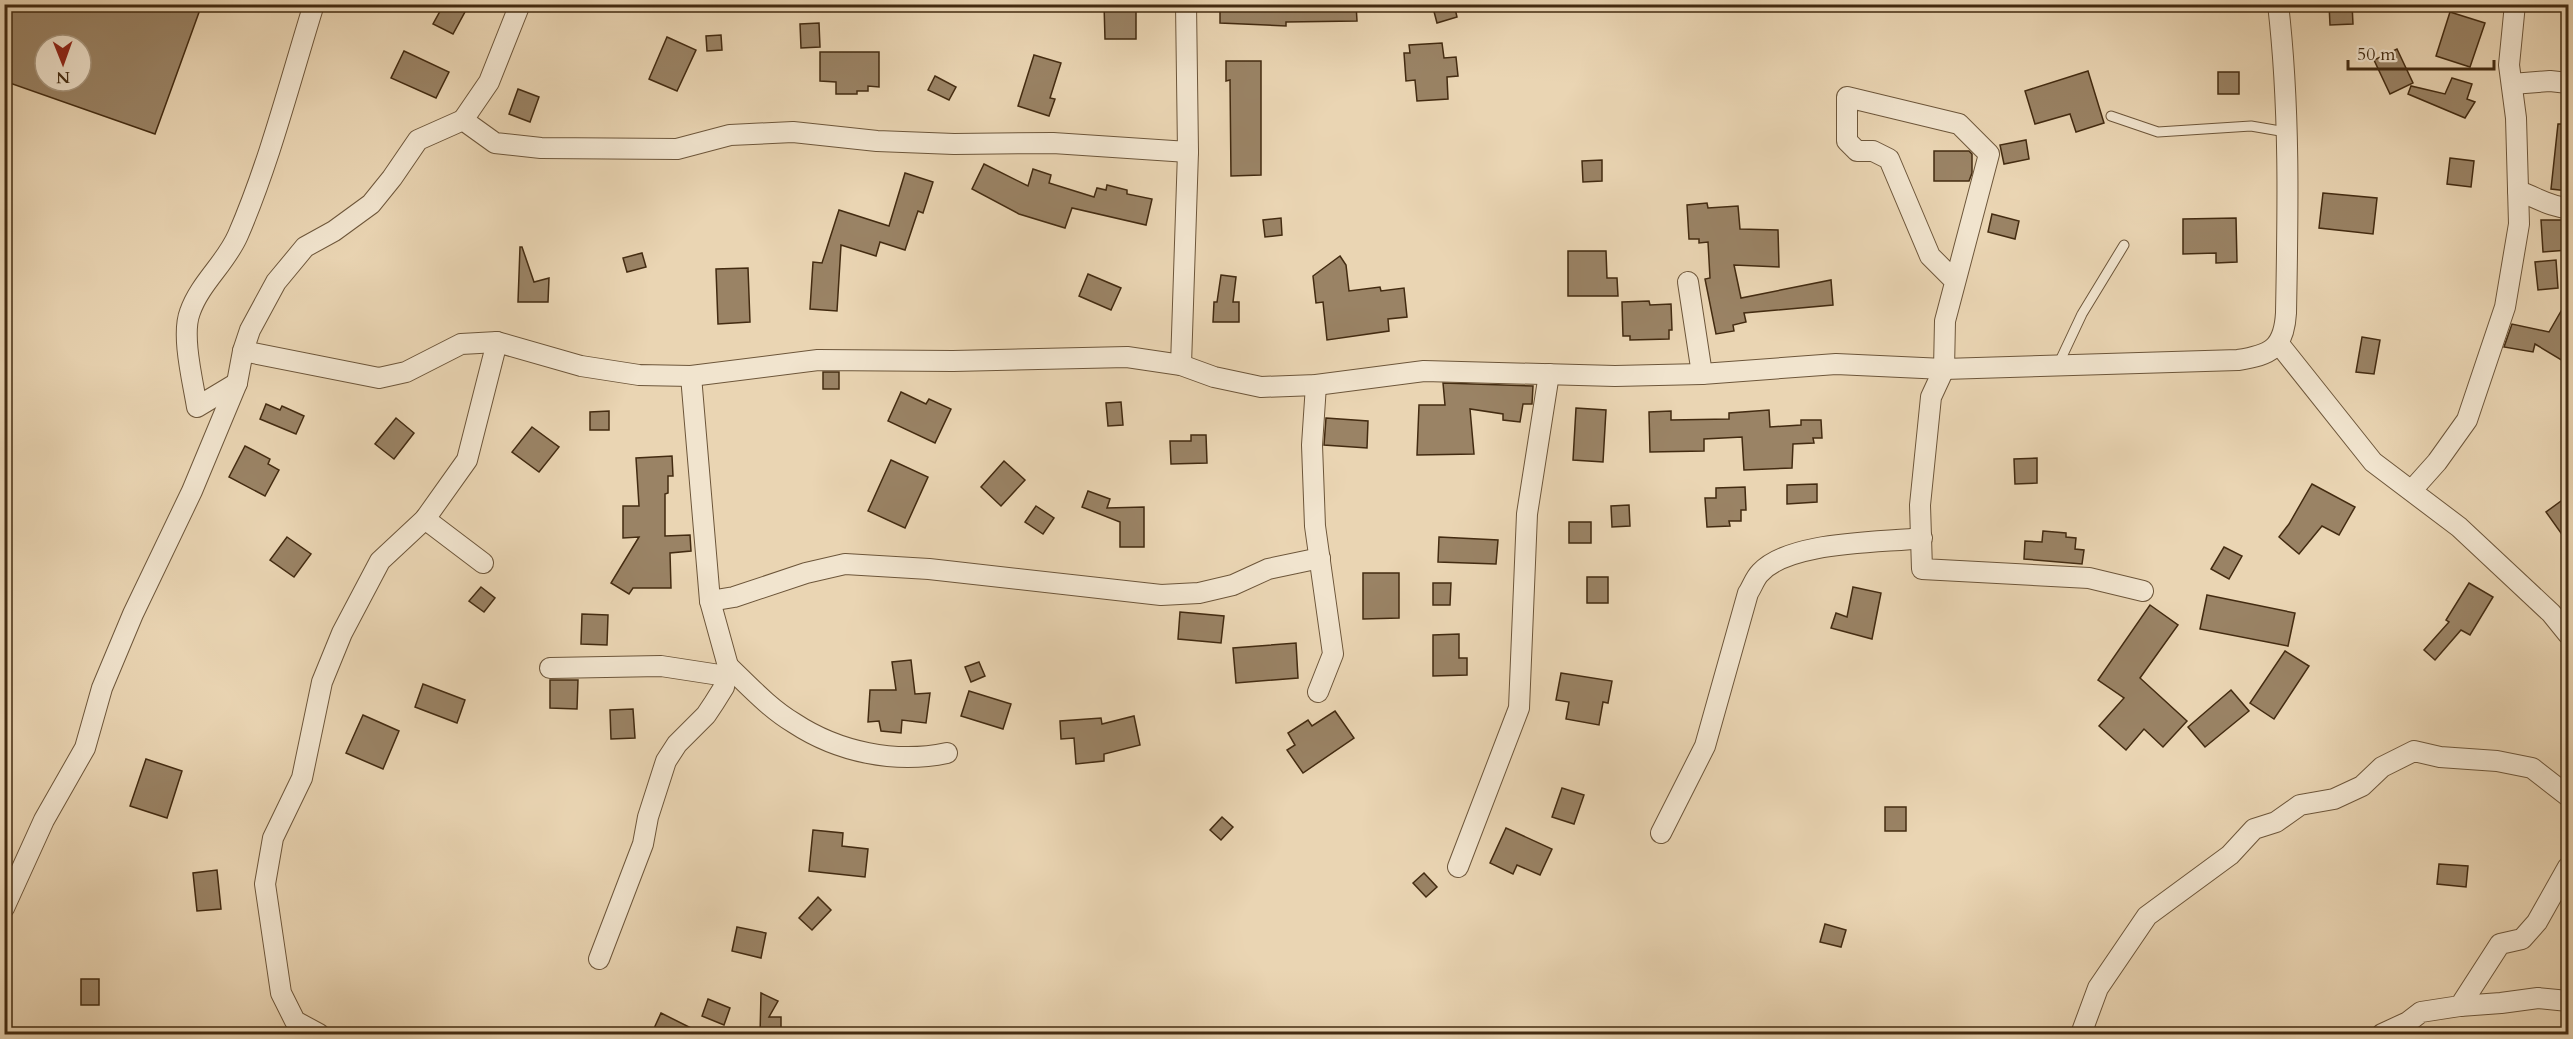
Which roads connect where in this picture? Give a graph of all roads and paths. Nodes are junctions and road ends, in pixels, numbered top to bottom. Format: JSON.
{"nodes":[{"id":1,"x":314,"y":4,"type":"edge"},
{"id":2,"x":520,"y":4,"type":"edge"},
{"id":3,"x":1186,"y":4,"type":"edge"},
{"id":4,"x":2278,"y":4,"type":"edge"},
{"id":5,"x":2514,"y":4,"type":"edge"},
{"id":6,"x":2568,"y":83,"type":"edge"},
{"id":7,"x":2512,"y":84,"type":"junction"},
{"id":8,"x":2111,"y":116,"type":"dead end"},
{"id":9,"x":464,"y":120,"type":"junction"},
{"id":10,"x":2286,"y":132,"type":"junction"},
{"id":11,"x":1188,"y":152,"type":"junction"},
{"id":12,"x":2518,"y":191,"type":"junction"},
{"id":13,"x":2568,"y":208,"type":"edge"},
{"id":14,"x":2124,"y":245,"type":"dead end"},
{"id":15,"x":1955,"y":281,"type":"junction"},
{"id":16,"x":1688,"y":282,"type":"dead end"},
{"id":17,"x":497,"y":342,"type":"junction"},
{"id":18,"x":2279,"y":344,"type":"junction"},
{"id":19,"x":243,"y":351,"type":"junction"},
{"id":20,"x":1181,"y":365,"type":"junction"},
{"id":21,"x":2058,"y":366,"type":"junction"},
{"id":22,"x":1944,"y":369,"type":"junction"},
{"id":23,"x":1549,"y":374,"type":"junction"},
{"id":24,"x":1702,"y":374,"type":"junction"},
{"id":25,"x":691,"y":375,"type":"junction"},
{"id":26,"x":237,"y":383,"type":"junction"},
{"id":27,"x":1316,"y":385,"type":"junction"},
{"id":28,"x":2412,"y":490,"type":"junction"},
{"id":29,"x":425,"y":519,"type":"junction"},
{"id":30,"x":1922,"y":538,"type":"junction"},
{"id":31,"x":1320,"y":558,"type":"junction"},
{"id":32,"x":483,"y":563,"type":"dead end"},
{"id":33,"x":2143,"y":591,"type":"dead end"},
{"id":34,"x":710,"y":601,"type":"junction"},
{"id":35,"x":2568,"y":630,"type":"edge"},
{"id":36,"x":550,"y":668,"type":"dead end"},
{"id":37,"x":727,"y":671,"type":"junction"},
{"id":38,"x":1318,"y":692,"type":"dead end"},
{"id":39,"x":947,"y":753,"type":"dead end"},
{"id":40,"x":2568,"y":796,"type":"edge"},
{"id":41,"x":1661,"y":833,"type":"dead end"},
{"id":42,"x":1458,"y":867,"type":"dead end"},
{"id":43,"x":2568,"y":867,"type":"edge"},
{"id":44,"x":4,"y":908,"type":"edge"},
{"id":45,"x":599,"y":959,"type":"dead end"},
{"id":46,"x":2568,"y":1001,"type":"edge"},
{"id":47,"x":2460,"y":1006,"type":"junction"},
{"id":48,"x":319,"y":1035,"type":"edge"},
{"id":49,"x":2081,"y":1035,"type":"edge"},
{"id":50,"x":2382,"y":1035,"type":"edge"}],
"edges":[{"from":1,"to":26,"type":"street"},
{"from":2,"to":9,"type":"street"},
{"from":3,"to":11,"type":"street"},
{"from":4,"to":10,"type":"street"},
{"from":5,"to":7,"type":"street"},
{"from":6,"to":7,"type":"street"},
{"from":7,"to":12,"type":"street"},
{"from":8,"to":10,"type":"lane"},
{"from":9,"to":11,"type":"street"},
{"from":9,"to":19,"type":"street"},
{"from":10,"to":18,"type":"street"},
{"from":11,"to":20,"type":"street"},
{"from":12,"to":13,"type":"street"},
{"from":12,"to":28,"type":"street"},
{"from":14,"to":21,"type":"lane"},
{"from":15,"to":15,"type":"street"},
{"from":15,"to":22,"type":"street"},
{"from":16,"to":24,"type":"street"},
{"from":17,"to":19,"type":"street"},
{"from":17,"to":25,"type":"street"},
{"from":17,"to":29,"type":"street"},
{"from":18,"to":21,"type":"street"},
{"from":18,"to":28,"type":"street"},
{"from":19,"to":26,"type":"street"},
{"from":20,"to":25,"type":"street"},
{"from":20,"to":27,"type":"street"},
{"from":21,"to":22,"type":"street"},
{"from":22,"to":24,"type":"street"},
{"from":22,"to":30,"type":"street"},
{"from":23,"to":24,"type":"street"},
{"from":23,"to":27,"type":"street"},
{"from":23,"to":42,"type":"street"},
{"from":25,"to":34,"type":"street"},
{"from":26,"to":44,"type":"street"},
{"from":27,"to":31,"type":"street"},
{"from":28,"to":35,"type":"street"},
{"from":29,"to":32,"type":"street"},
{"from":29,"to":48,"type":"street"},
{"from":30,"to":33,"type":"street"},
{"from":30,"to":41,"type":"street"},
{"from":31,"to":34,"type":"street"},
{"from":31,"to":38,"type":"street"},
{"from":34,"to":37,"type":"street"},
{"from":36,"to":37,"type":"street"},
{"from":37,"to":39,"type":"street"},
{"from":37,"to":45,"type":"street"},
{"from":40,"to":49,"type":"street"},
{"from":43,"to":47,"type":"street"},
{"from":46,"to":47,"type":"street"},
{"from":47,"to":50,"type":"street"}]}
